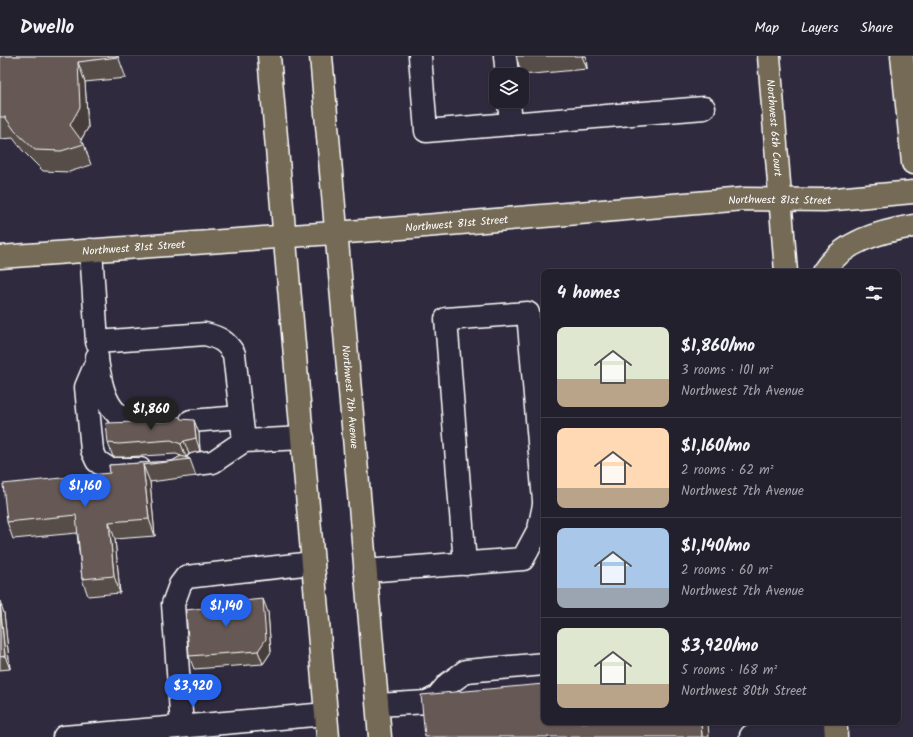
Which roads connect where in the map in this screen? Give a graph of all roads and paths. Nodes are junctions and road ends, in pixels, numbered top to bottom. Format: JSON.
{"nodes":[{"id":1,"x":270,"y":56,"type":"edge"},
{"id":2,"x":322,"y":56,"type":"edge"},
{"id":3,"x":420,"y":56,"type":"edge"},
{"id":4,"x":505,"y":56,"type":"edge"},
{"id":5,"x":769,"y":56,"type":"edge"},
{"id":6,"x":902,"y":56,"type":"edge"},
{"id":7,"x":506,"y":68,"type":"edge"},
{"id":8,"x":510,"y":108,"type":"edge"},
{"id":9,"x":704,"y":108,"type":"dead end"},
{"id":10,"x":511,"y":124,"type":"junction"},
{"id":11,"x":913,"y":163,"type":"edge"},
{"id":12,"x":913,"y":192,"type":"edge"},
{"id":13,"x":779,"y":198,"type":"junction"},
{"id":14,"x":913,"y":226,"type":"edge"},
{"id":15,"x":337,"y":232,"type":"junction"},
{"id":16,"x":285,"y":236,"type":"junction"},
{"id":17,"x":91,"y":250,"type":"junction"},
{"id":18,"x":0,"y":258,"type":"edge"},
{"id":19,"x":786,"y":269,"type":"edge"},
{"id":20,"x":826,"y":269,"type":"edge"},
{"id":21,"x":97,"y":351,"type":"junction"},
{"id":22,"x":241,"y":417,"type":"junction"},
{"id":23,"x":303,"y":438,"type":"junction"},
{"id":24,"x":244,"y":441,"type":"junction"},
{"id":25,"x":196,"y":464,"type":"dead end"},
{"id":26,"x":541,"y":466,"type":"edge"},
{"id":27,"x":162,"y":467,"type":"dead end"},
{"id":28,"x":541,"y":523,"type":"edge"},
{"id":29,"x":313,"y":563,"type":"junction"},
{"id":30,"x":465,"y":564,"type":"junction"},
{"id":31,"x":365,"y":571,"type":"junction"},
{"id":32,"x":541,"y":664,"type":"edge"},
{"id":33,"x":378,"y":705,"type":"junction"},
{"id":34,"x":326,"y":714,"type":"junction"},
{"id":35,"x":182,"y":726,"type":"junction"},
{"id":36,"x":236,"y":729,"type":"edge"},
{"id":37,"x":835,"y":730,"type":"edge"},
{"id":38,"x":751,"y":732,"type":"edge"},
{"id":39,"x":64,"y":737,"type":"edge"},
{"id":40,"x":328,"y":737,"type":"edge"},
{"id":41,"x":380,"y":737,"type":"edge"}],
"edges":[{"from":1,"to":16,"type":"main road"},
{"from":2,"to":15,"type":"main road","name":"Northwest 7th Avenue"},
{"from":3,"to":10,"type":"street"},
{"from":4,"to":7,"type":"street"},
{"from":5,"to":13,"type":"main road","name":"Northwest 6th Court"},
{"from":6,"to":11,"type":"main road"},
{"from":8,"to":10,"type":"street"},
{"from":9,"to":10,"type":"street"},
{"from":12,"to":13,"type":"main road","name":"Northwest 81st Street"},
{"from":13,"to":15,"type":"main road","name":"Northwest 81st Street"},
{"from":13,"to":19,"type":"main road","name":"Northwest 6th Court"},
{"from":14,"to":20,"type":"main road"},
{"from":15,"to":16,"type":"main road","name":"Northwest 81st Street"},
{"from":15,"to":31,"type":"main road","name":"Northwest 7th Avenue"},
{"from":16,"to":17,"type":"main road","name":"Northwest 81st Street"},
{"from":16,"to":23,"type":"main road"},
{"from":17,"to":18,"type":"main road","name":"Northwest 81st Street"},
{"from":17,"to":21,"type":"street"},
{"from":21,"to":22,"type":"street"},
{"from":21,"to":22,"type":"street"},
{"from":21,"to":27,"type":"street"},
{"from":22,"to":24,"type":"street"},
{"from":23,"to":24,"type":"street"},
{"from":23,"to":29,"type":"main road"},
{"from":24,"to":25,"type":"street"},
{"from":26,"to":30,"type":"street"},
{"from":28,"to":30,"type":"street"},
{"from":29,"to":34,"type":"main road"},
{"from":29,"to":35,"type":"street"},
{"from":30,"to":31,"type":"street"},
{"from":31,"to":33,"type":"main road","name":"Northwest 7th Avenue"},
{"from":32,"to":33,"type":"street"},
{"from":33,"to":41,"type":"main road","name":"Northwest 7th Avenue"},
{"from":34,"to":36,"type":"street"},
{"from":34,"to":40,"type":"main road"},
{"from":35,"to":36,"type":"street"},
{"from":35,"to":39,"type":"street"},
{"from":37,"to":38,"type":"street"}]}
